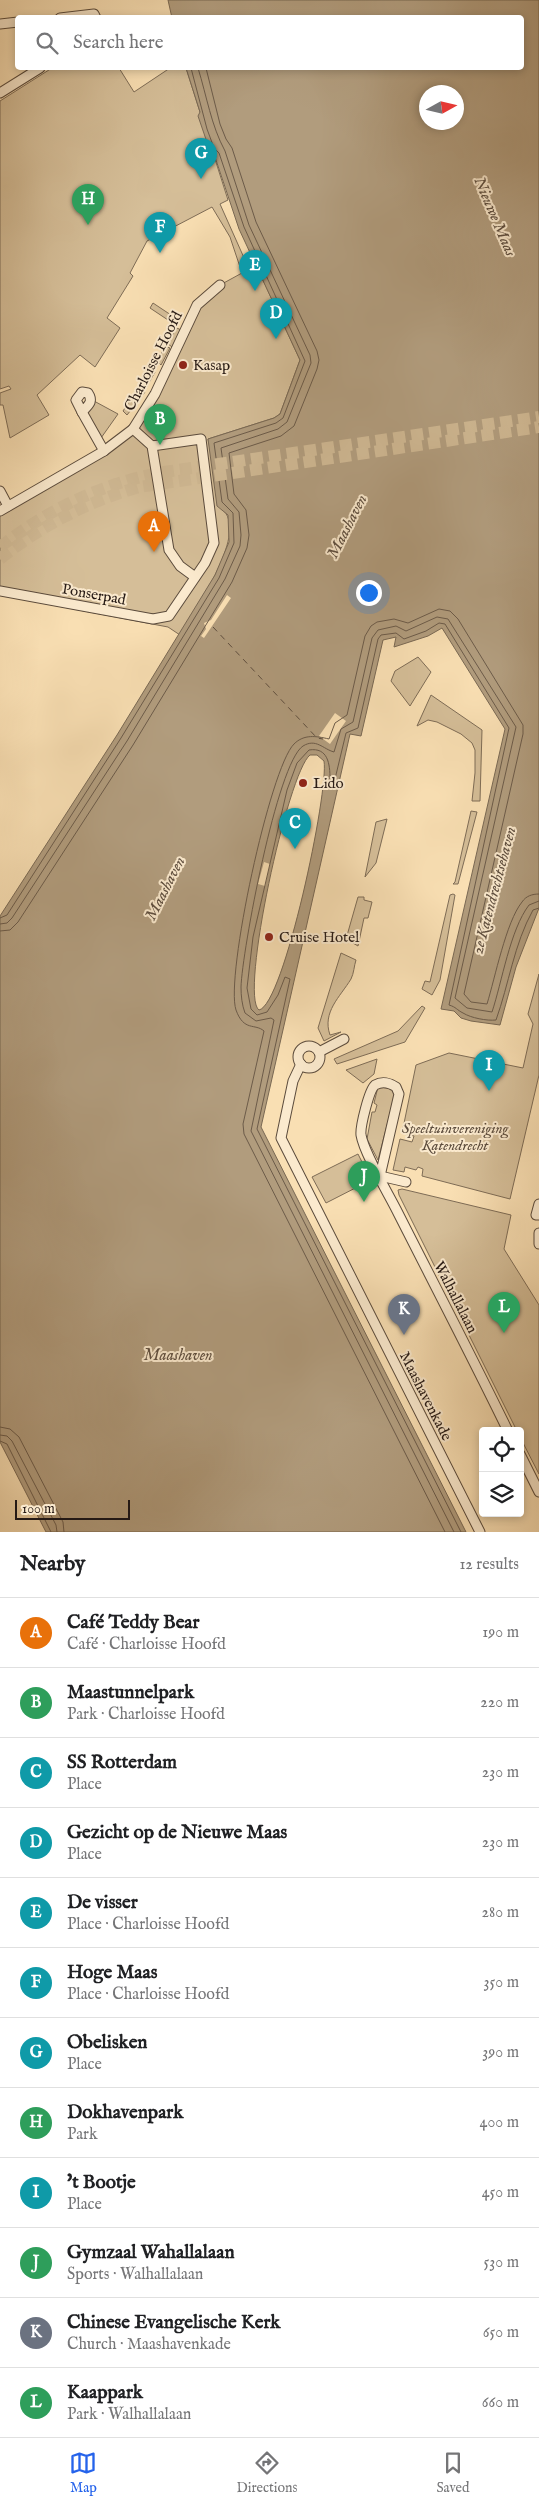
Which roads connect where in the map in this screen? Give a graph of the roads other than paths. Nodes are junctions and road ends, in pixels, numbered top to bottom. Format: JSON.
{"nodes":[{"id":1,"x":15,"y":22,"type":"edge"},
{"id":2,"x":0,"y":24,"type":"edge"},
{"id":3,"x":37,"y":70,"type":"edge"},
{"id":4,"x":0,"y":93,"type":"edge"},
{"id":5,"x":220,"y":285,"type":"dead end"},
{"id":6,"x":82,"y":412,"type":"dead end"},
{"id":7,"x":132,"y":429,"type":"junction"},
{"id":8,"x":152,"y":446,"type":"junction"},
{"id":9,"x":104,"y":450,"type":"junction"},
{"id":10,"x":0,"y":491,"type":"edge"},
{"id":11,"x":4,"y":509,"type":"edge"},
{"id":12,"x":195,"y":577,"type":"junction"},
{"id":13,"x":0,"y":591,"type":"edge"},
{"id":14,"x":344,"y":1039,"type":"dead end"},
{"id":15,"x":319,"y":1052,"type":"junction"},
{"id":16,"x":302,"y":1064,"type":"junction"},
{"id":17,"x":380,"y":1176,"type":"junction"},
{"id":18,"x":406,"y":1182,"type":"dead end"},
{"id":19,"x":539,"y":1204,"type":"edge"},
{"id":20,"x":538,"y":1215,"type":"edge"},
{"id":21,"x":539,"y":1233,"type":"edge"},
{"id":22,"x":539,"y":1244,"type":"edge"},
{"id":23,"x":506,"y":1427,"type":"edge"},
{"id":24,"x":524,"y":1462,"type":"edge"},
{"id":25,"x":539,"y":1492,"type":"edge"},
{"id":26,"x":480,"y":1532,"type":"edge"}],
"edges":[{"from":1,"to":2,"type":"street"},
{"from":3,"to":4,"type":"street"},
{"from":5,"to":7,"type":"street","name":"Charloisse Hoofd"},
{"from":6,"to":9,"type":"street"},
{"from":7,"to":8,"type":"street","name":"Charloisse Hoofd"},
{"from":7,"to":9,"type":"street","name":"Charloisse Hoofd"},
{"from":8,"to":12,"type":"street"},
{"from":8,"to":12,"type":"street"},
{"from":9,"to":11,"type":"street","name":"Charloisse Hoofd"},
{"from":10,"to":11,"type":"street","name":"Charloisse Hoofd"},
{"from":12,"to":13,"type":"street","name":"Ponserpad"},
{"from":14,"to":15,"type":"street"},
{"from":15,"to":16,"type":"street"},
{"from":15,"to":16,"type":"street"},
{"from":16,"to":26,"type":"street","name":"Maashavenkade"},
{"from":17,"to":17,"type":"street","name":"Walhallalaan"},
{"from":17,"to":18,"type":"street"},
{"from":17,"to":23,"type":"street","name":"Walhallalaan"},
{"from":19,"to":20,"type":"street"},
{"from":21,"to":22,"type":"street"},
{"from":24,"to":25,"type":"street"}]}
